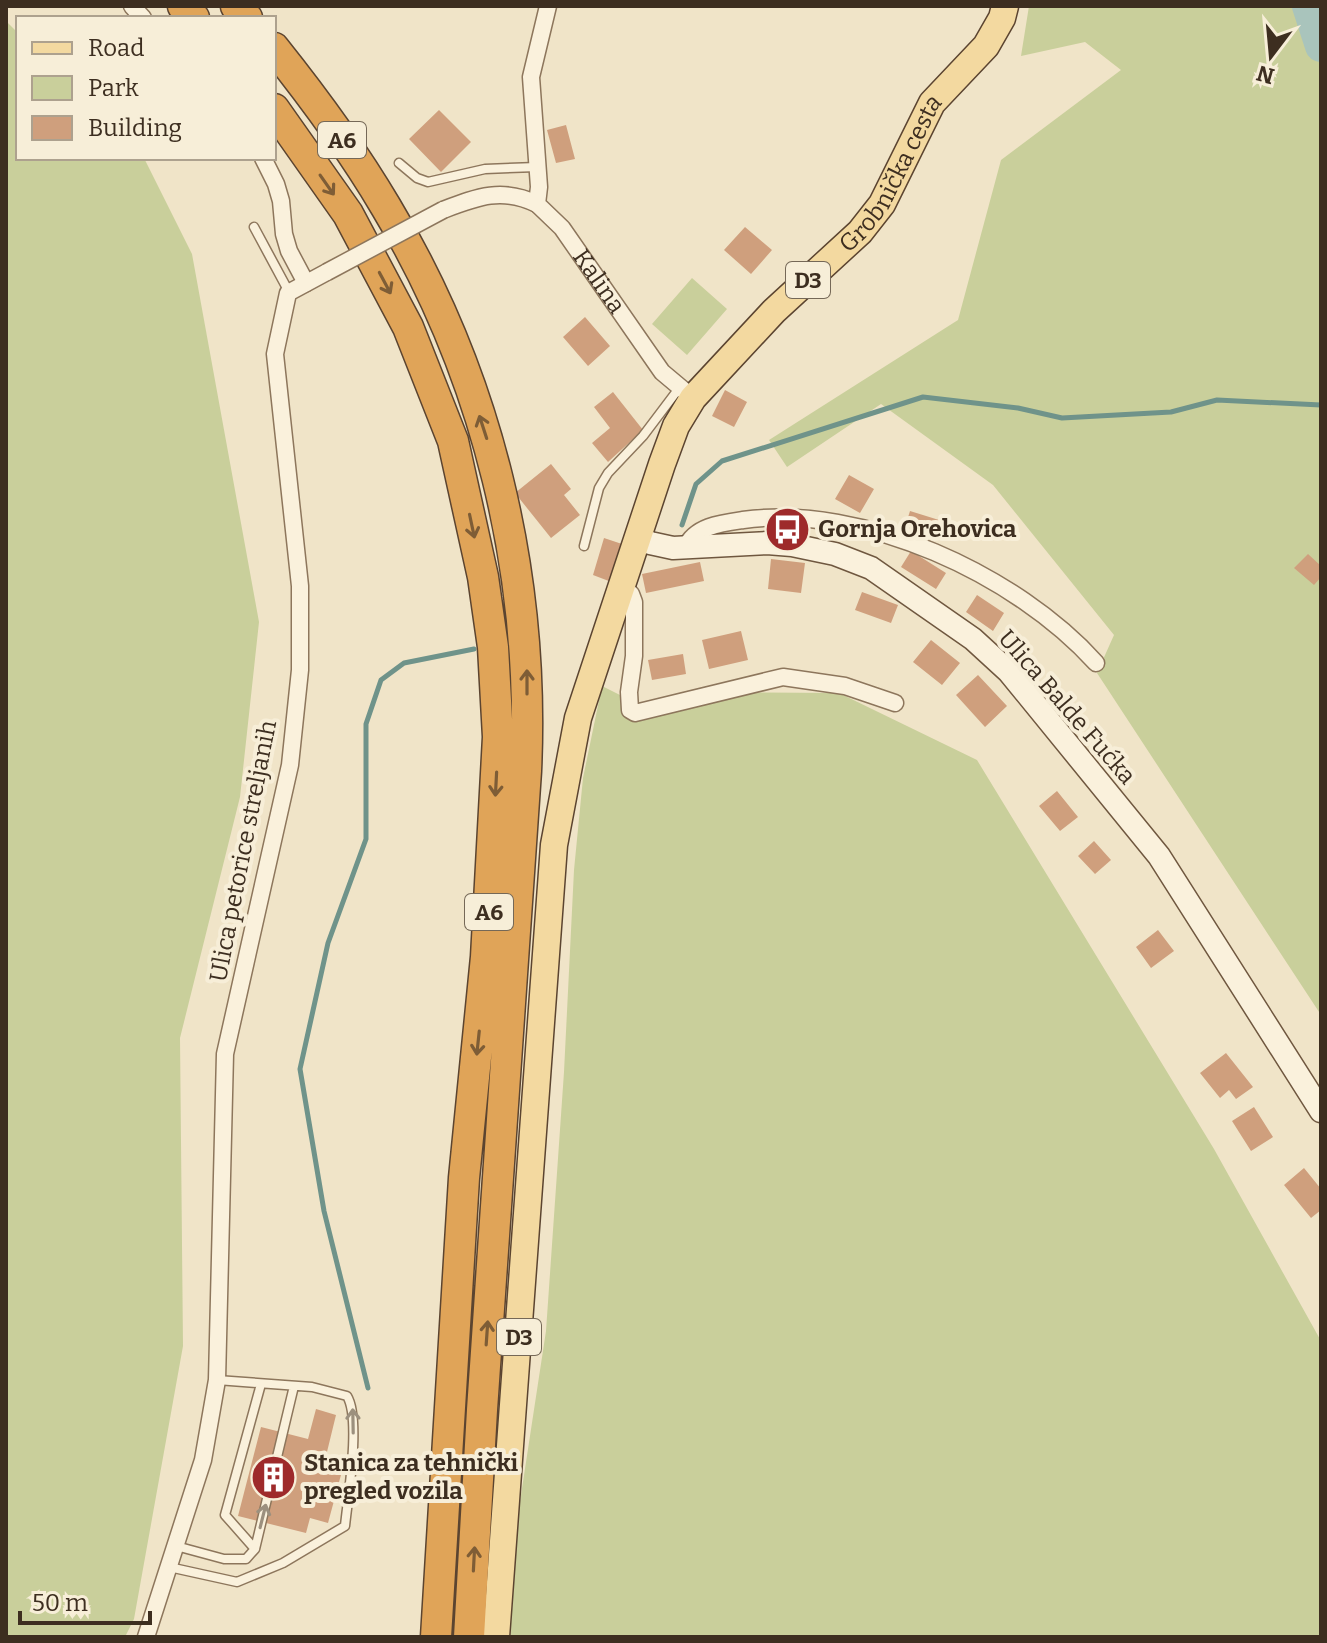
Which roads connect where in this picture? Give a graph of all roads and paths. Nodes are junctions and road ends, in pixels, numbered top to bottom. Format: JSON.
{"nodes":[{"id":1,"x":548,"y":6,"type":"edge"},
{"id":2,"x":1005,"y":6,"type":"edge"},
{"id":3,"x":276,"y":34,"type":"edge"},
{"id":4,"x":276,"y":50,"type":"edge"},
{"id":5,"x":295,"y":74,"type":"junction"},
{"id":6,"x":276,"y":112,"type":"edge"},
{"id":7,"x":264,"y":160,"type":"edge"},
{"id":8,"x":399,"y":163,"type":"dead end"},
{"id":9,"x":537,"y":167,"type":"junction"},
{"id":10,"x":537,"y":204,"type":"junction"},
{"id":11,"x":254,"y":227,"type":"dead end"},
{"id":12,"x":306,"y":283,"type":"junction"},
{"id":13,"x":290,"y":292,"type":"junction"},
{"id":14,"x":686,"y":393,"type":"junction"},
{"id":15,"x":638,"y":536,"type":"junction"},
{"id":16,"x":584,"y":546,"type":"dead end"},
{"id":17,"x":686,"y":547,"type":"junction"},
{"id":18,"x":622,"y":586,"type":"junction"},
{"id":19,"x":1096,"y":663,"type":"dead end"},
{"id":20,"x":895,"y":703,"type":"dead end"},
{"id":21,"x":1321,"y":1111,"type":"edge"},
{"id":22,"x":217,"y":1380,"type":"junction"},
{"id":23,"x":261,"y":1384,"type":"junction"},
{"id":24,"x":294,"y":1386,"type":"junction"},
{"id":25,"x":175,"y":1545,"type":"junction"},
{"id":26,"x":255,"y":1549,"type":"junction"},
{"id":27,"x":168,"y":1567,"type":"junction"},
{"id":28,"x":146,"y":1637,"type":"edge"},
{"id":29,"x":436,"y":1637,"type":"edge"},
{"id":30,"x":469,"y":1637,"type":"edge"},
{"id":31,"x":496,"y":1637,"type":"edge"}],
"edges":[{"from":1,"to":9,"type":"street"},
{"from":2,"to":14,"type":"main road","name":"Grobnička cesta","number":"D3"},
{"from":3,"to":5,"type":"highway"},
{"from":4,"to":5,"type":"highway","number":"A6"},
{"from":30,"to":5,"type":"highway","number":"A6","one_way":true},
{"from":6,"to":29,"type":"highway","number":"A6","one_way":true},
{"from":7,"to":12,"type":"street"},
{"from":8,"to":9,"type":"lane"},
{"from":9,"to":10,"type":"street"},
{"from":10,"to":12,"type":"street","bridge":true},
{"from":10,"to":14,"type":"street","name":"Kalina"},
{"from":11,"to":13,"type":"lane"},
{"from":12,"to":13,"type":"street"},
{"from":13,"to":22,"type":"street","name":"Ulica petorice streljanih"},
{"from":14,"to":15,"type":"main road","number":"D3"},
{"from":14,"to":16,"type":"lane"},
{"from":15,"to":17,"type":"main road","name":"Ulica Balde Fućka"},
{"from":15,"to":18,"type":"main road","number":"D3"},
{"from":17,"to":19,"type":"street"},
{"from":17,"to":21,"type":"main road","name":"Ulica Balde Fućka"},
{"from":18,"to":20,"type":"street"},
{"from":18,"to":31,"type":"main road","number":"D3"},
{"from":22,"to":23,"type":"lane"},
{"from":22,"to":25,"type":"street","name":"Ulica petorice streljanih"},
{"from":23,"to":24,"type":"lane"},
{"from":23,"to":26,"type":"lane"},
{"from":26,"to":24,"type":"lane","one_way":true},
{"from":27,"to":24,"type":"lane","one_way":true},
{"from":25,"to":26,"type":"lane"},
{"from":25,"to":27,"type":"street","name":"Ulica petorice streljanih"},
{"from":27,"to":28,"type":"street","name":"Ulica petorice streljanih"}]}
